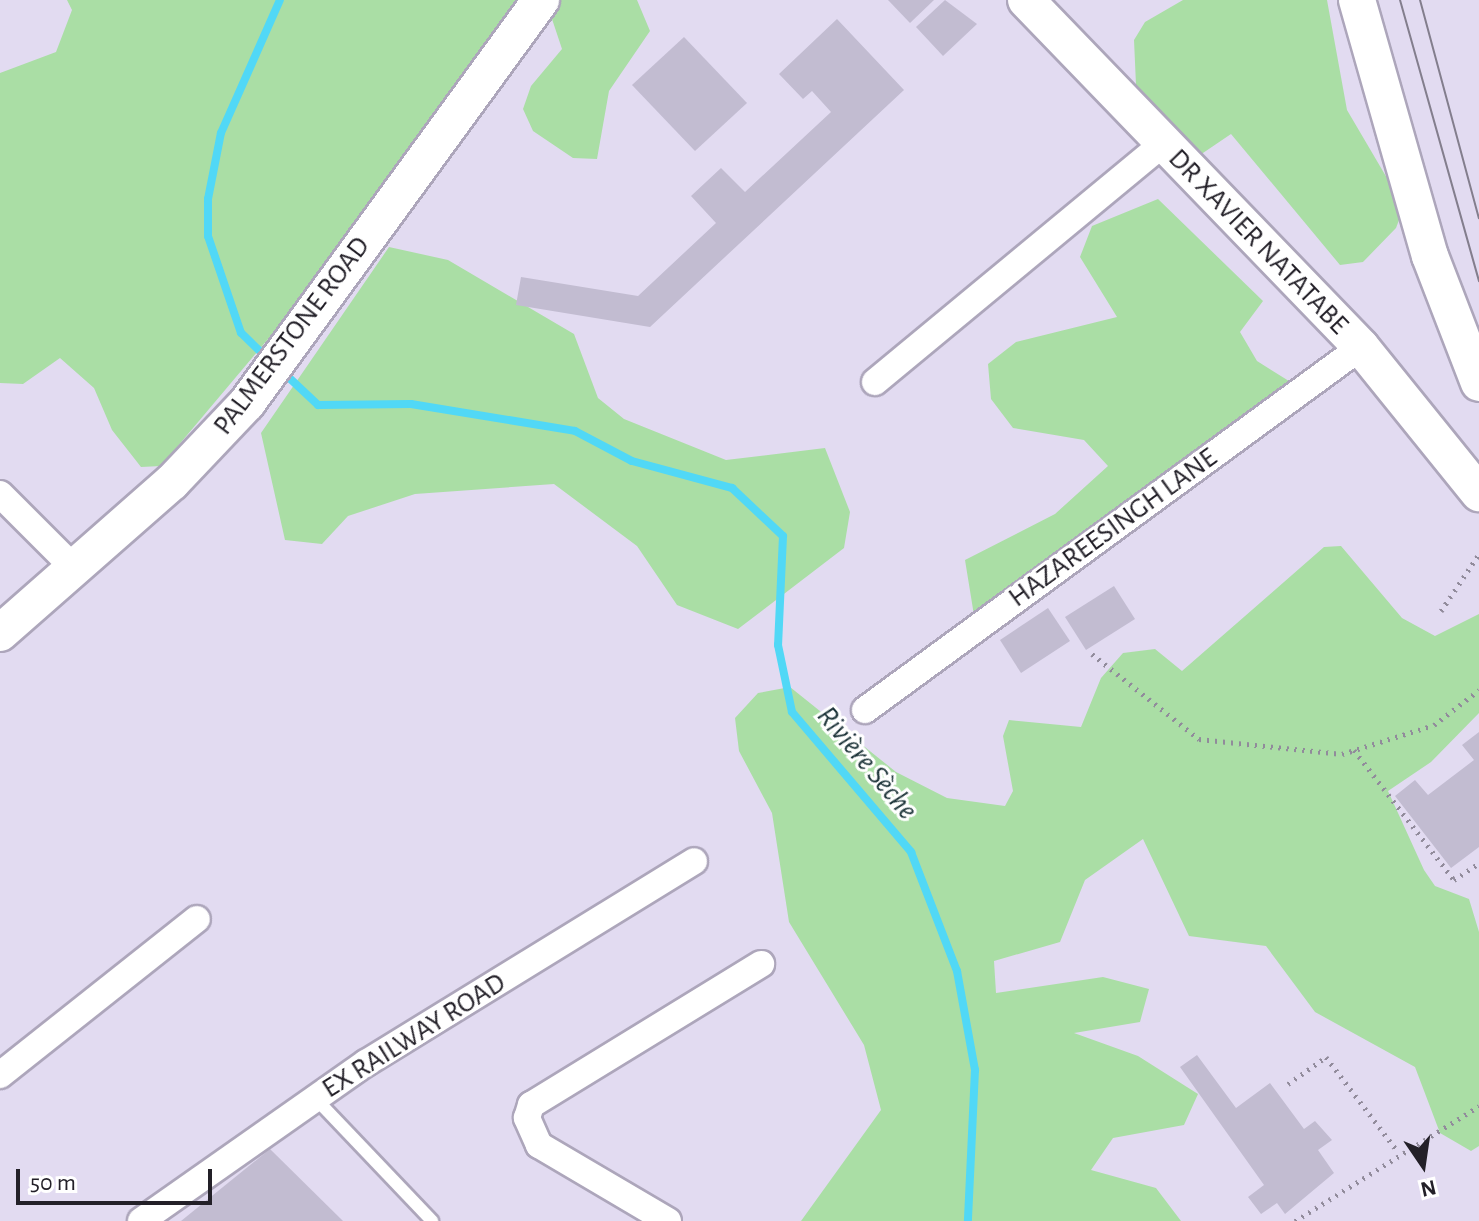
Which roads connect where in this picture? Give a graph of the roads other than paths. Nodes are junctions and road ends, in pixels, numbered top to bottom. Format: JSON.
{"nodes":[{"id":1,"x":541,"y":0,"type":"edge"},
{"id":2,"x":1026,"y":0,"type":"edge"},
{"id":3,"x":1357,"y":0,"type":"edge"},
{"id":4,"x":1163,"y":144,"type":"junction"},
{"id":5,"x":1361,"y":347,"type":"junction"},
{"id":6,"x":875,"y":382,"type":"dead end"},
{"id":7,"x":1479,"y":383,"type":"edge"},
{"id":8,"x":1479,"y":493,"type":"edge"},
{"id":9,"x":0,"y":494,"type":"edge"},
{"id":10,"x":74,"y":568,"type":"junction"},
{"id":11,"x":0,"y":633,"type":"edge"},
{"id":12,"x":865,"y":710,"type":"dead end"},
{"id":13,"x":694,"y":861,"type":"dead end"},
{"id":14,"x":197,"y":919,"type":"dead end"},
{"id":15,"x":761,"y":964,"type":"dead end"},
{"id":16,"x":0,"y":1075,"type":"edge"},
{"id":17,"x":315,"y":1098,"type":"junction"},
{"id":18,"x":141,"y":1221,"type":"edge"},
{"id":19,"x":432,"y":1221,"type":"edge"},
{"id":20,"x":668,"y":1221,"type":"edge"}],
"edges":[{"from":1,"to":10,"type":"main road","name":"PALMERSTONE ROAD"},
{"from":2,"to":4,"type":"main road","name":"DR XAVIER NATATABE"},
{"from":3,"to":7,"type":"main road"},
{"from":4,"to":5,"type":"main road","name":"DR XAVIER NATATABE"},
{"from":4,"to":6,"type":"street"},
{"from":5,"to":8,"type":"main road","name":"DR XAVIER NATATABE"},
{"from":5,"to":12,"type":"street","name":"HAZAREESINGH LANE"},
{"from":9,"to":10,"type":"street"},
{"from":10,"to":11,"type":"main road","name":"PALMERSTONE ROAD"},
{"from":13,"to":17,"type":"street","name":"EX RAILWAY ROAD"},
{"from":14,"to":16,"type":"street"},
{"from":15,"to":20,"type":"street"},
{"from":17,"to":18,"type":"street","name":"EX RAILWAY ROAD"},
{"from":17,"to":19,"type":"lane"}]}
